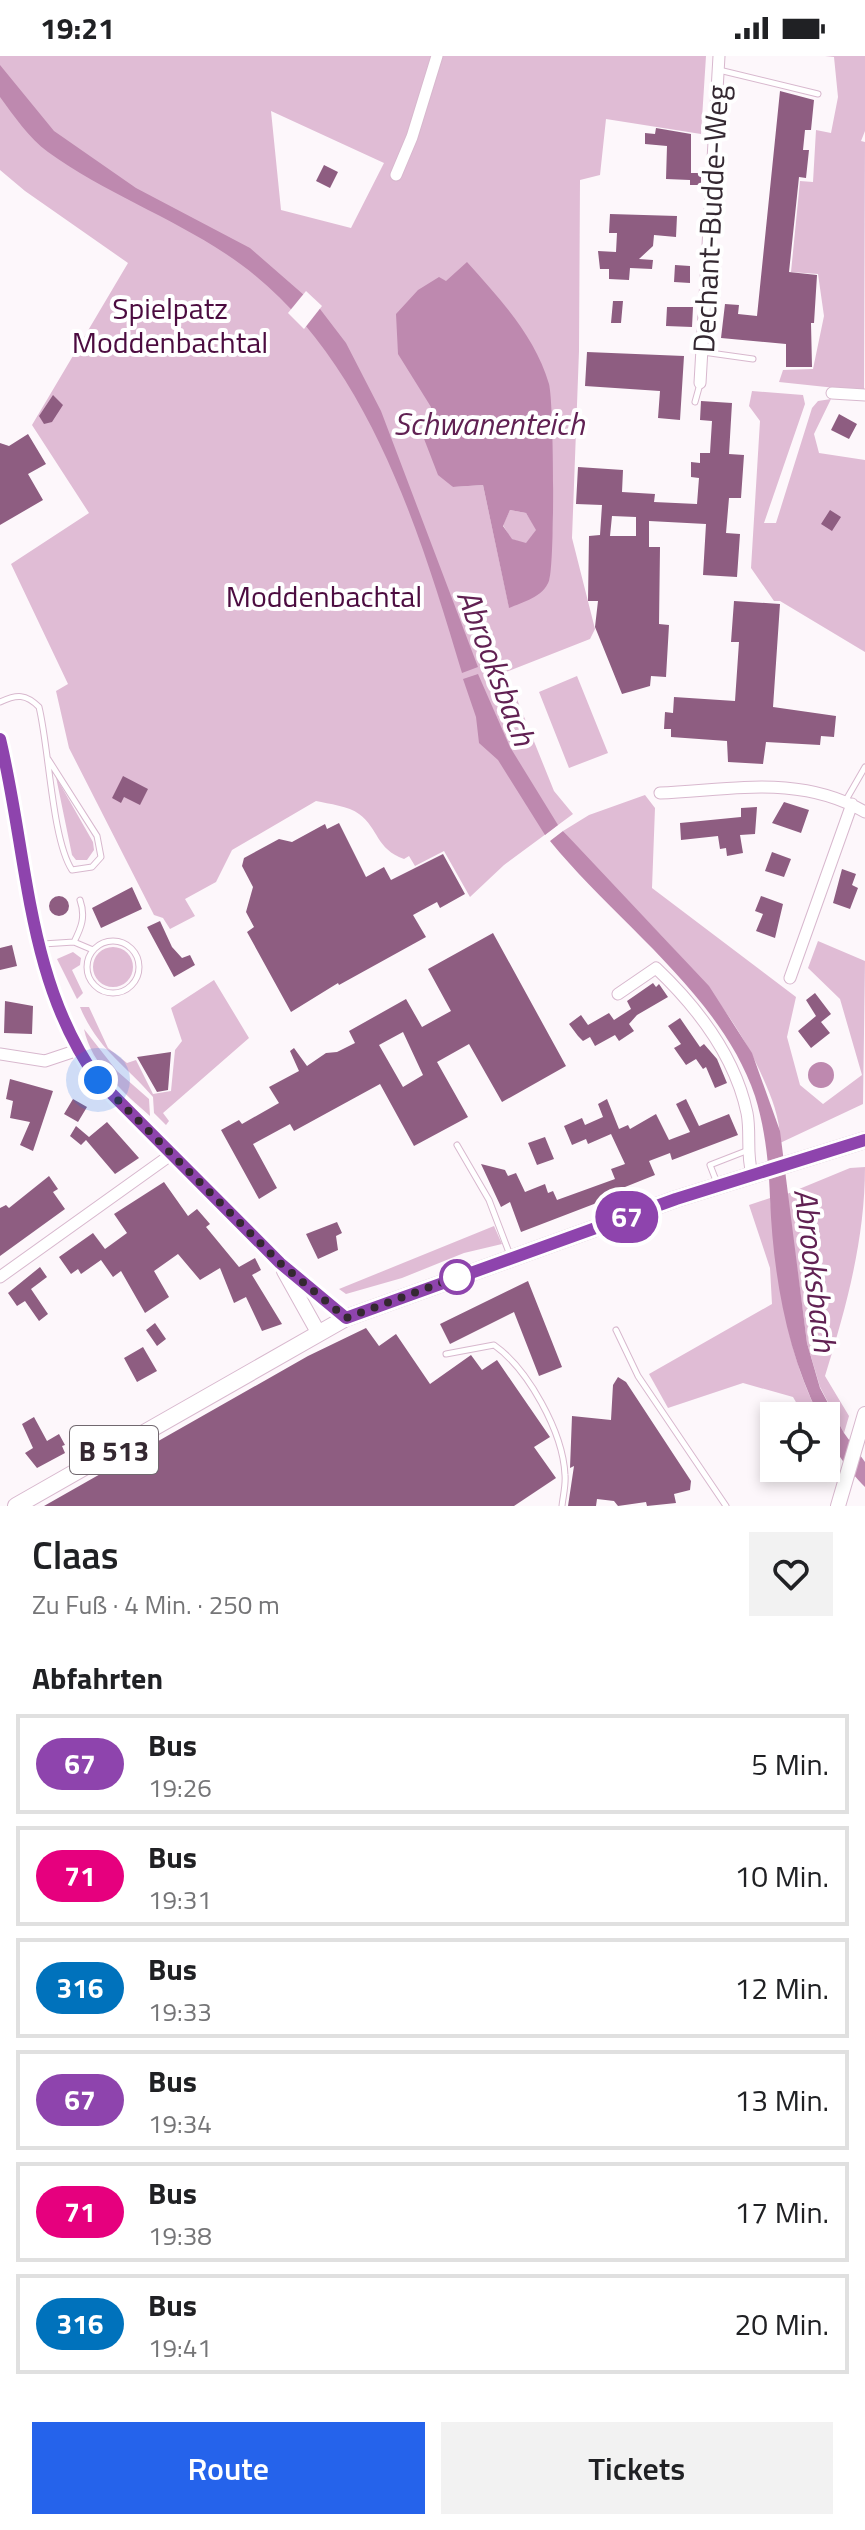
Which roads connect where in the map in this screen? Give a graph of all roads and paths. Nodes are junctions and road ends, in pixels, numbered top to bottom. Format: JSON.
{"nodes":[{"id":1,"x":437,"y":56,"type":"edge"},
{"id":2,"x":719,"y":56,"type":"edge"},
{"id":3,"x":718,"y":69,"type":"junction"},
{"id":4,"x":818,"y":94,"type":"dead end"},
{"id":5,"x":396,"y":175,"type":"dead end"},
{"id":6,"x":702,"y":352,"type":"junction"},
{"id":7,"x":753,"y":359,"type":"dead end"},
{"id":8,"x":700,"y":383,"type":"joint"},
{"id":9,"x":832,"y":393,"type":"dead end"},
{"id":10,"x":865,"y":395,"type":"edge"},
{"id":11,"x":695,"y":402,"type":"dead end"},
{"id":12,"x":0,"y":702,"type":"edge"},
{"id":13,"x":0,"y":739,"type":"edge"},
{"id":14,"x":48,"y":759,"type":"junction"},
{"id":15,"x":865,"y":767,"type":"edge"},
{"id":16,"x":3,"y":768,"type":"edge"},
{"id":17,"x":660,"y":793,"type":"dead end"},
{"id":18,"x":849,"y":802,"type":"junction"},
{"id":19,"x":865,"y":812,"type":"edge"},
{"id":20,"x":80,"y":900,"type":"dead end"},
{"id":21,"x":74,"y":942,"type":"junction"},
{"id":22,"x":38,"y":944,"type":"junction"},
{"id":23,"x":93,"y":950,"type":"junction"},
{"id":24,"x":790,"y":978,"type":"dead end"},
{"id":25,"x":618,"y":994,"type":"dead end"},
{"id":26,"x":78,"y":1050,"type":"junction"},
{"id":27,"x":0,"y":1054,"type":"edge"},
{"id":28,"x":865,"y":1140,"type":"edge"},
{"id":29,"x":457,"y":1145,"type":"dead end"},
{"id":30,"x":747,"y":1151,"type":"junction"},
{"id":31,"x":172,"y":1154,"type":"junction"},
{"id":32,"x":756,"y":1173,"type":"junction"},
{"id":33,"x":717,"y":1186,"type":"junction"},
{"id":34,"x":511,"y":1258,"type":"junction"},
{"id":35,"x":280,"y":1263,"type":"junction"},
{"id":36,"x":0,"y":1277,"type":"edge"},
{"id":37,"x":346,"y":1318,"type":"junction"},
{"id":38,"x":616,"y":1330,"type":"dead end"},
{"id":39,"x":318,"y":1332,"type":"junction"},
{"id":40,"x":446,"y":1354,"type":"dead end"},
{"id":41,"x":865,"y":1414,"type":"edge"},
{"id":42,"x":16,"y":1506,"type":"edge"},
{"id":43,"x":562,"y":1506,"type":"edge"},
{"id":44,"x":726,"y":1506,"type":"edge"},
{"id":45,"x":838,"y":1506,"type":"edge"}],
"edges":[{"from":1,"to":5,"type":"street"},
{"from":2,"to":3,"type":"street","name":"Dechant-Budde-Weg"},
{"from":3,"to":4,"type":"lane"},
{"from":3,"to":6,"type":"street","name":"Dechant-Budde-Weg"},
{"from":6,"to":7,"type":"lane"},
{"from":6,"to":8,"type":"street","name":"Dechant-Budde-Weg"},
{"from":8,"to":11,"type":"lane"},
{"from":9,"to":10,"type":"street"},
{"from":12,"to":14,"type":"lane"},
{"from":13,"to":16,"type":"street"},
{"from":14,"to":14,"type":"lane"},
{"from":15,"to":18,"type":"lane"},
{"from":16,"to":22,"type":"street"},
{"from":17,"to":18,"type":"street"},
{"from":18,"to":19,"type":"street"},
{"from":18,"to":24,"type":"street"},
{"from":20,"to":21,"type":"lane"},
{"from":21,"to":22,"type":"lane"},
{"from":21,"to":23,"type":"lane"},
{"from":22,"to":26,"type":"street"},
{"from":23,"to":23,"type":"lane"},
{"from":25,"to":30,"type":"street"},
{"from":26,"to":27,"type":"street"},
{"from":26,"to":31,"type":"street"},
{"from":28,"to":32,"type":"main road","number":"B 513"},
{"from":29,"to":34,"type":"lane"},
{"from":30,"to":32,"type":"street"},
{"from":30,"to":33,"type":"lane"},
{"from":31,"to":35,"type":"street"},
{"from":31,"to":36,"type":"street"},
{"from":32,"to":33,"type":"main road","number":"B 513"},
{"from":33,"to":34,"type":"main road","number":"B 513"},
{"from":34,"to":37,"type":"main road","number":"B 513"},
{"from":35,"to":37,"type":"street"},
{"from":35,"to":39,"type":"street"},
{"from":37,"to":39,"type":"main road","number":"B 513"},
{"from":38,"to":44,"type":"lane"},
{"from":39,"to":42,"type":"main road","number":"B 513"},
{"from":40,"to":43,"type":"lane"},
{"from":41,"to":45,"type":"street"}]}
